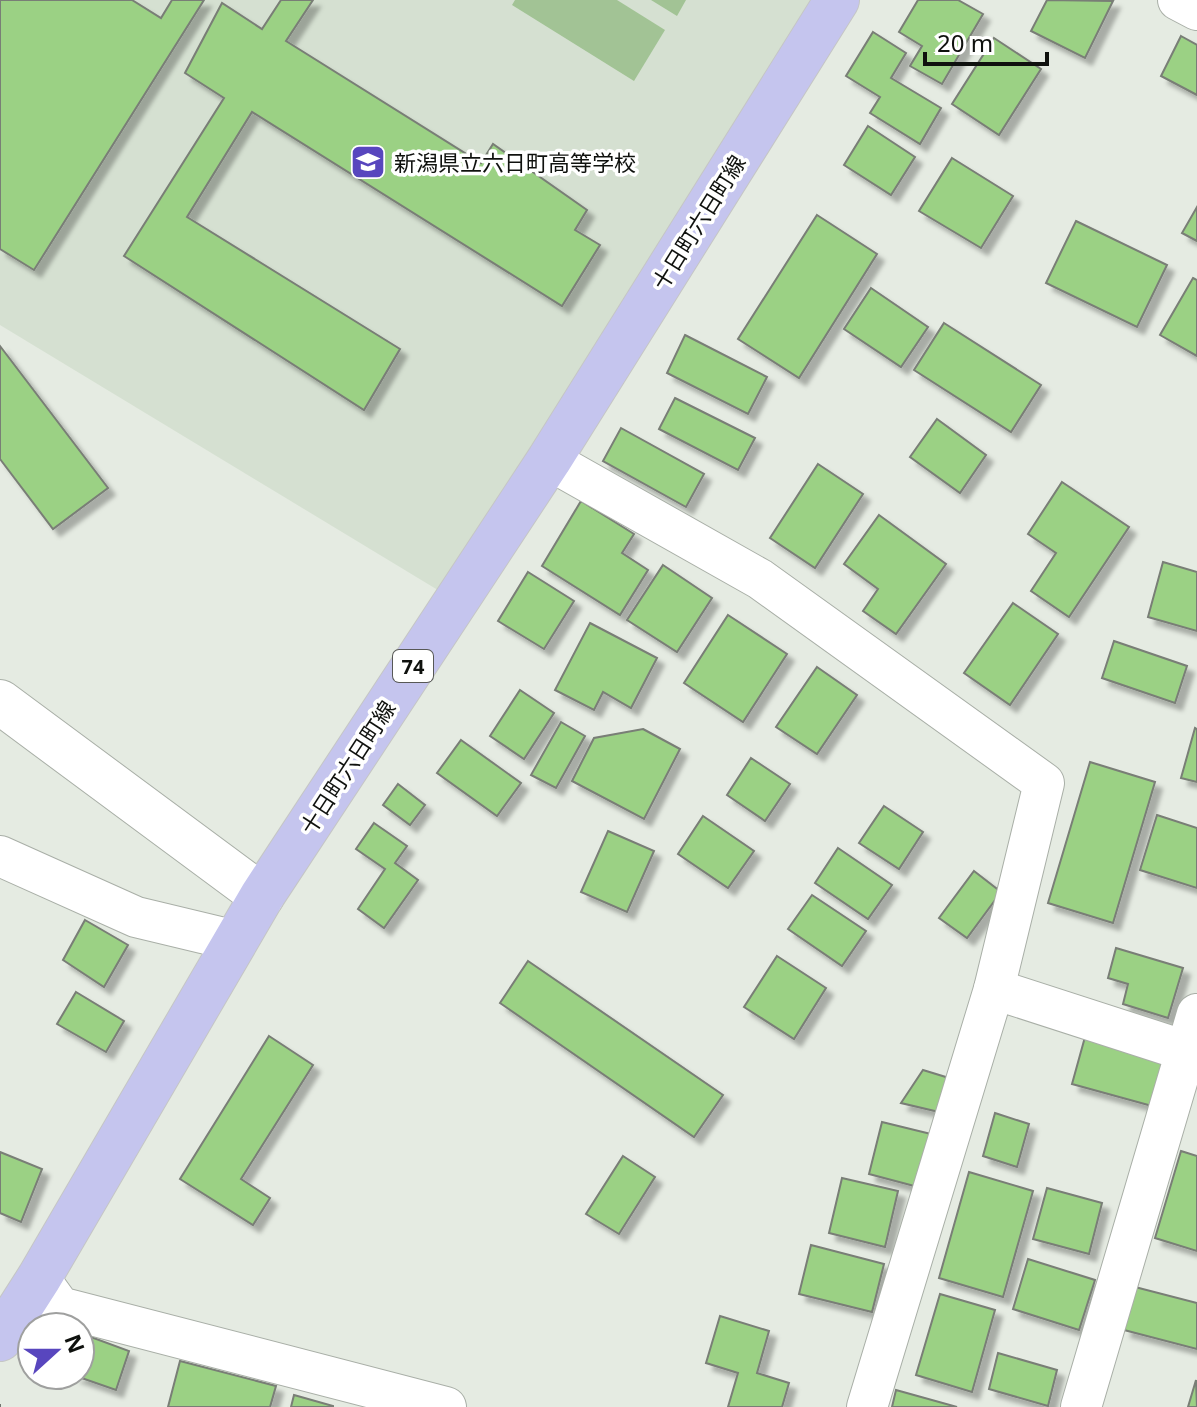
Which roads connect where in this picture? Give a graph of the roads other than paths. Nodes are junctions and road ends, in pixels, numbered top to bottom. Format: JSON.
{"nodes":[{"id":1,"x":837,"y":0,"type":"edge"},
{"id":2,"x":1178,"y":0,"type":"edge"},
{"id":3,"x":1197,"y":10,"type":"edge"},
{"id":4,"x":549,"y":460,"type":"junction"},
{"id":5,"x":0,"y":702,"type":"edge"},
{"id":6,"x":0,"y":856,"type":"edge"},
{"id":7,"x":262,"y":896,"type":"junction"},
{"id":8,"x":236,"y":941,"type":"junction"},
{"id":9,"x":994,"y":989,"type":"junction"},
{"id":10,"x":1192,"y":1033,"type":"edge"},
{"id":11,"x":39,"y":1278,"type":"junction"},
{"id":12,"x":0,"y":1339,"type":"edge"},
{"id":13,"x":446,"y":1407,"type":"edge"},
{"id":14,"x":867,"y":1407,"type":"edge"},
{"id":15,"x":1081,"y":1407,"type":"edge"}],
"edges":[{"from":1,"to":4,"type":"main road","name":"十日町六日町線","number":"74"},
{"from":2,"to":3,"type":"street"},
{"from":4,"to":7,"type":"main road","name":"十日町六日町線","number":"74"},
{"from":4,"to":9,"type":"street"},
{"from":5,"to":7,"type":"street"},
{"from":6,"to":8,"type":"street"},
{"from":7,"to":8,"type":"main road","name":"十日町六日町線","number":"74"},
{"from":8,"to":11,"type":"main road","name":"十日町六日町線","number":"74"},
{"from":9,"to":10,"type":"street"},
{"from":9,"to":14,"type":"street"},
{"from":10,"to":15,"type":"street"},
{"from":11,"to":12,"type":"main road","name":"十日町六日町線","number":"74"},
{"from":11,"to":13,"type":"street"}]}
